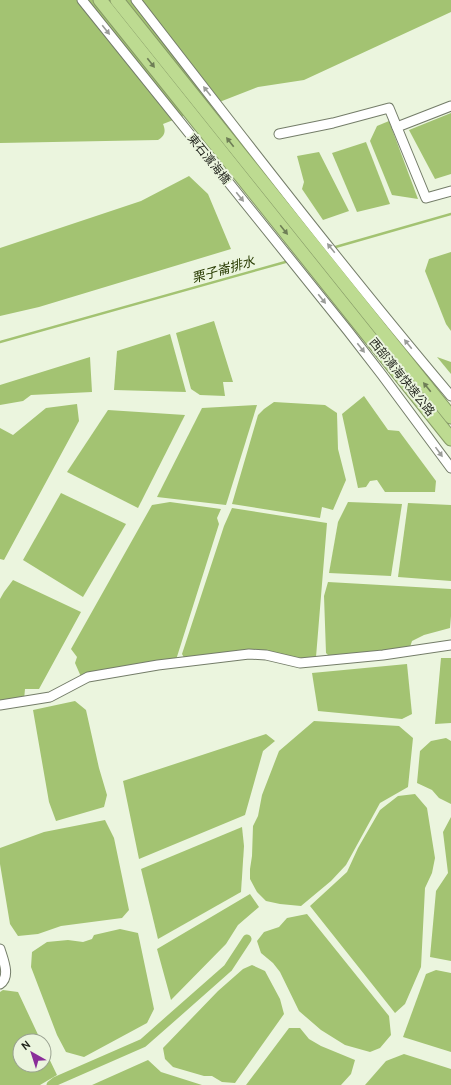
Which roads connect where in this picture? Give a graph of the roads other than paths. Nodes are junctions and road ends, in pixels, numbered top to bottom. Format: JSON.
{"nodes":[{"id":1,"x":82,"y":0,"type":"edge"},
{"id":2,"x":100,"y":0,"type":"edge"},
{"id":3,"x":117,"y":0,"type":"edge"},
{"id":4,"x":136,"y":0,"type":"edge"},
{"id":5,"x":451,"y":106,"type":"edge"},
{"id":6,"x":397,"y":127,"type":"junction"},
{"id":7,"x":279,"y":134,"type":"dead end"},
{"id":8,"x":451,"y":191,"type":"edge"},
{"id":9,"x":375,"y":313,"type":"junction"},
{"id":10,"x":352,"y":316,"type":"joint"},
{"id":11,"x":451,"y":396,"type":"edge"},
{"id":12,"x":451,"y":417,"type":"edge"},
{"id":13,"x":451,"y":439,"type":"edge"},
{"id":14,"x":451,"y":468,"type":"edge"},
{"id":15,"x":451,"y":645,"type":"edge"},
{"id":16,"x":0,"y":706,"type":"edge"},
{"id":17,"x":0,"y":949,"type":"edge"},
{"id":18,"x":0,"y":984,"type":"edge"}],
"edges":[{"from":1,"to":14,"type":"street","name":"東石濱海橋","one_way":true},
{"from":2,"to":10,"type":"highway","name":"東石濱海橋","one_way":true},
{"from":9,"to":3,"type":"highway","one_way":true},
{"from":9,"to":4,"type":"street","one_way":true},
{"from":5,"to":6,"type":"street"},
{"from":6,"to":7,"type":"street"},
{"from":6,"to":8,"type":"street"},
{"from":11,"to":9,"type":"street","one_way":true},
{"from":12,"to":9,"type":"highway","name":"西部濱海快速公路","one_way":true},
{"from":10,"to":13,"type":"highway","name":"西部濱海快速公路"},
{"from":15,"to":16,"type":"street"},
{"from":17,"to":18,"type":"street"}]}
